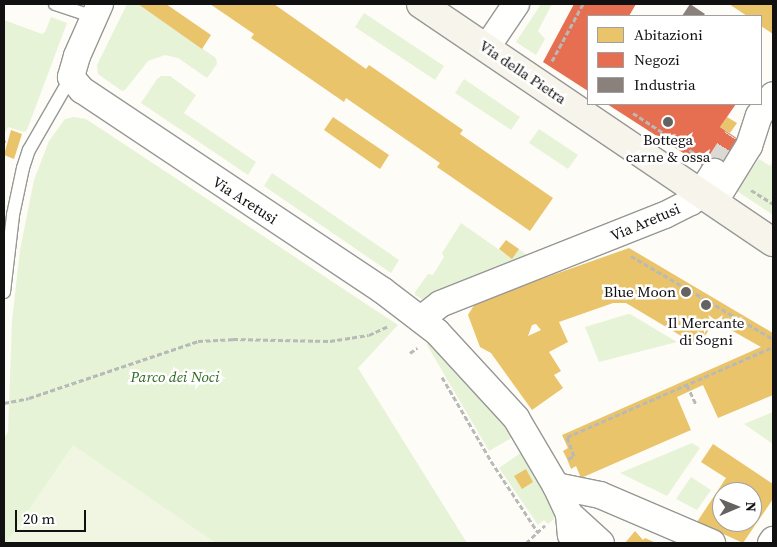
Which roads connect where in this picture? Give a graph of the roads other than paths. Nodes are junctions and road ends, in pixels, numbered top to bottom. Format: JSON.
{"nodes":[{"id":1,"x":55,"y":4,"type":"edge"},
{"id":2,"x":421,"y":4,"type":"edge"},
{"id":3,"x":516,"y":4,"type":"edge"},
{"id":4,"x":97,"y":10,"type":"edge"},
{"id":5,"x":487,"y":47,"type":"junction"},
{"id":6,"x":71,"y":78,"type":"junction"},
{"id":7,"x":773,"y":95,"type":"edge"},
{"id":8,"x":759,"y":116,"type":"junction"},
{"id":9,"x":736,"y":138,"type":"tunnel mouth"},
{"id":10,"x":708,"y":181,"type":"junction"},
{"id":11,"x":773,"y":242,"type":"edge"},
{"id":12,"x":4,"y":292,"type":"edge"},
{"id":13,"x":409,"y":321,"type":"junction"},
{"id":14,"x":556,"y":486,"type":"junction"},
{"id":15,"x":578,"y":533,"type":"edge"},
{"id":16,"x":712,"y":543,"type":"edge"}],
"edges":[{"from":1,"to":4,"type":"lane"},
{"from":2,"to":5,"type":"main road","name":"Via della Pietra"},
{"from":3,"to":5,"type":"street"},
{"from":4,"to":6,"type":"street"},
{"from":5,"to":10,"type":"main road","name":"Via della Pietra"},
{"from":6,"to":12,"type":"lane"},
{"from":6,"to":13,"type":"street","name":"Via Aretusi"},
{"from":7,"to":8,"type":"street"},
{"from":8,"to":9,"type":"street"},
{"from":8,"to":10,"type":"street"},
{"from":10,"to":11,"type":"main road","name":"Via della Pietra"},
{"from":10,"to":13,"type":"street","name":"Via Aretusi"},
{"from":13,"to":14,"type":"street","name":"Via Aretusi"},
{"from":14,"to":15,"type":"street","name":"Via Aretusi"},
{"from":14,"to":16,"type":"street"}]}
